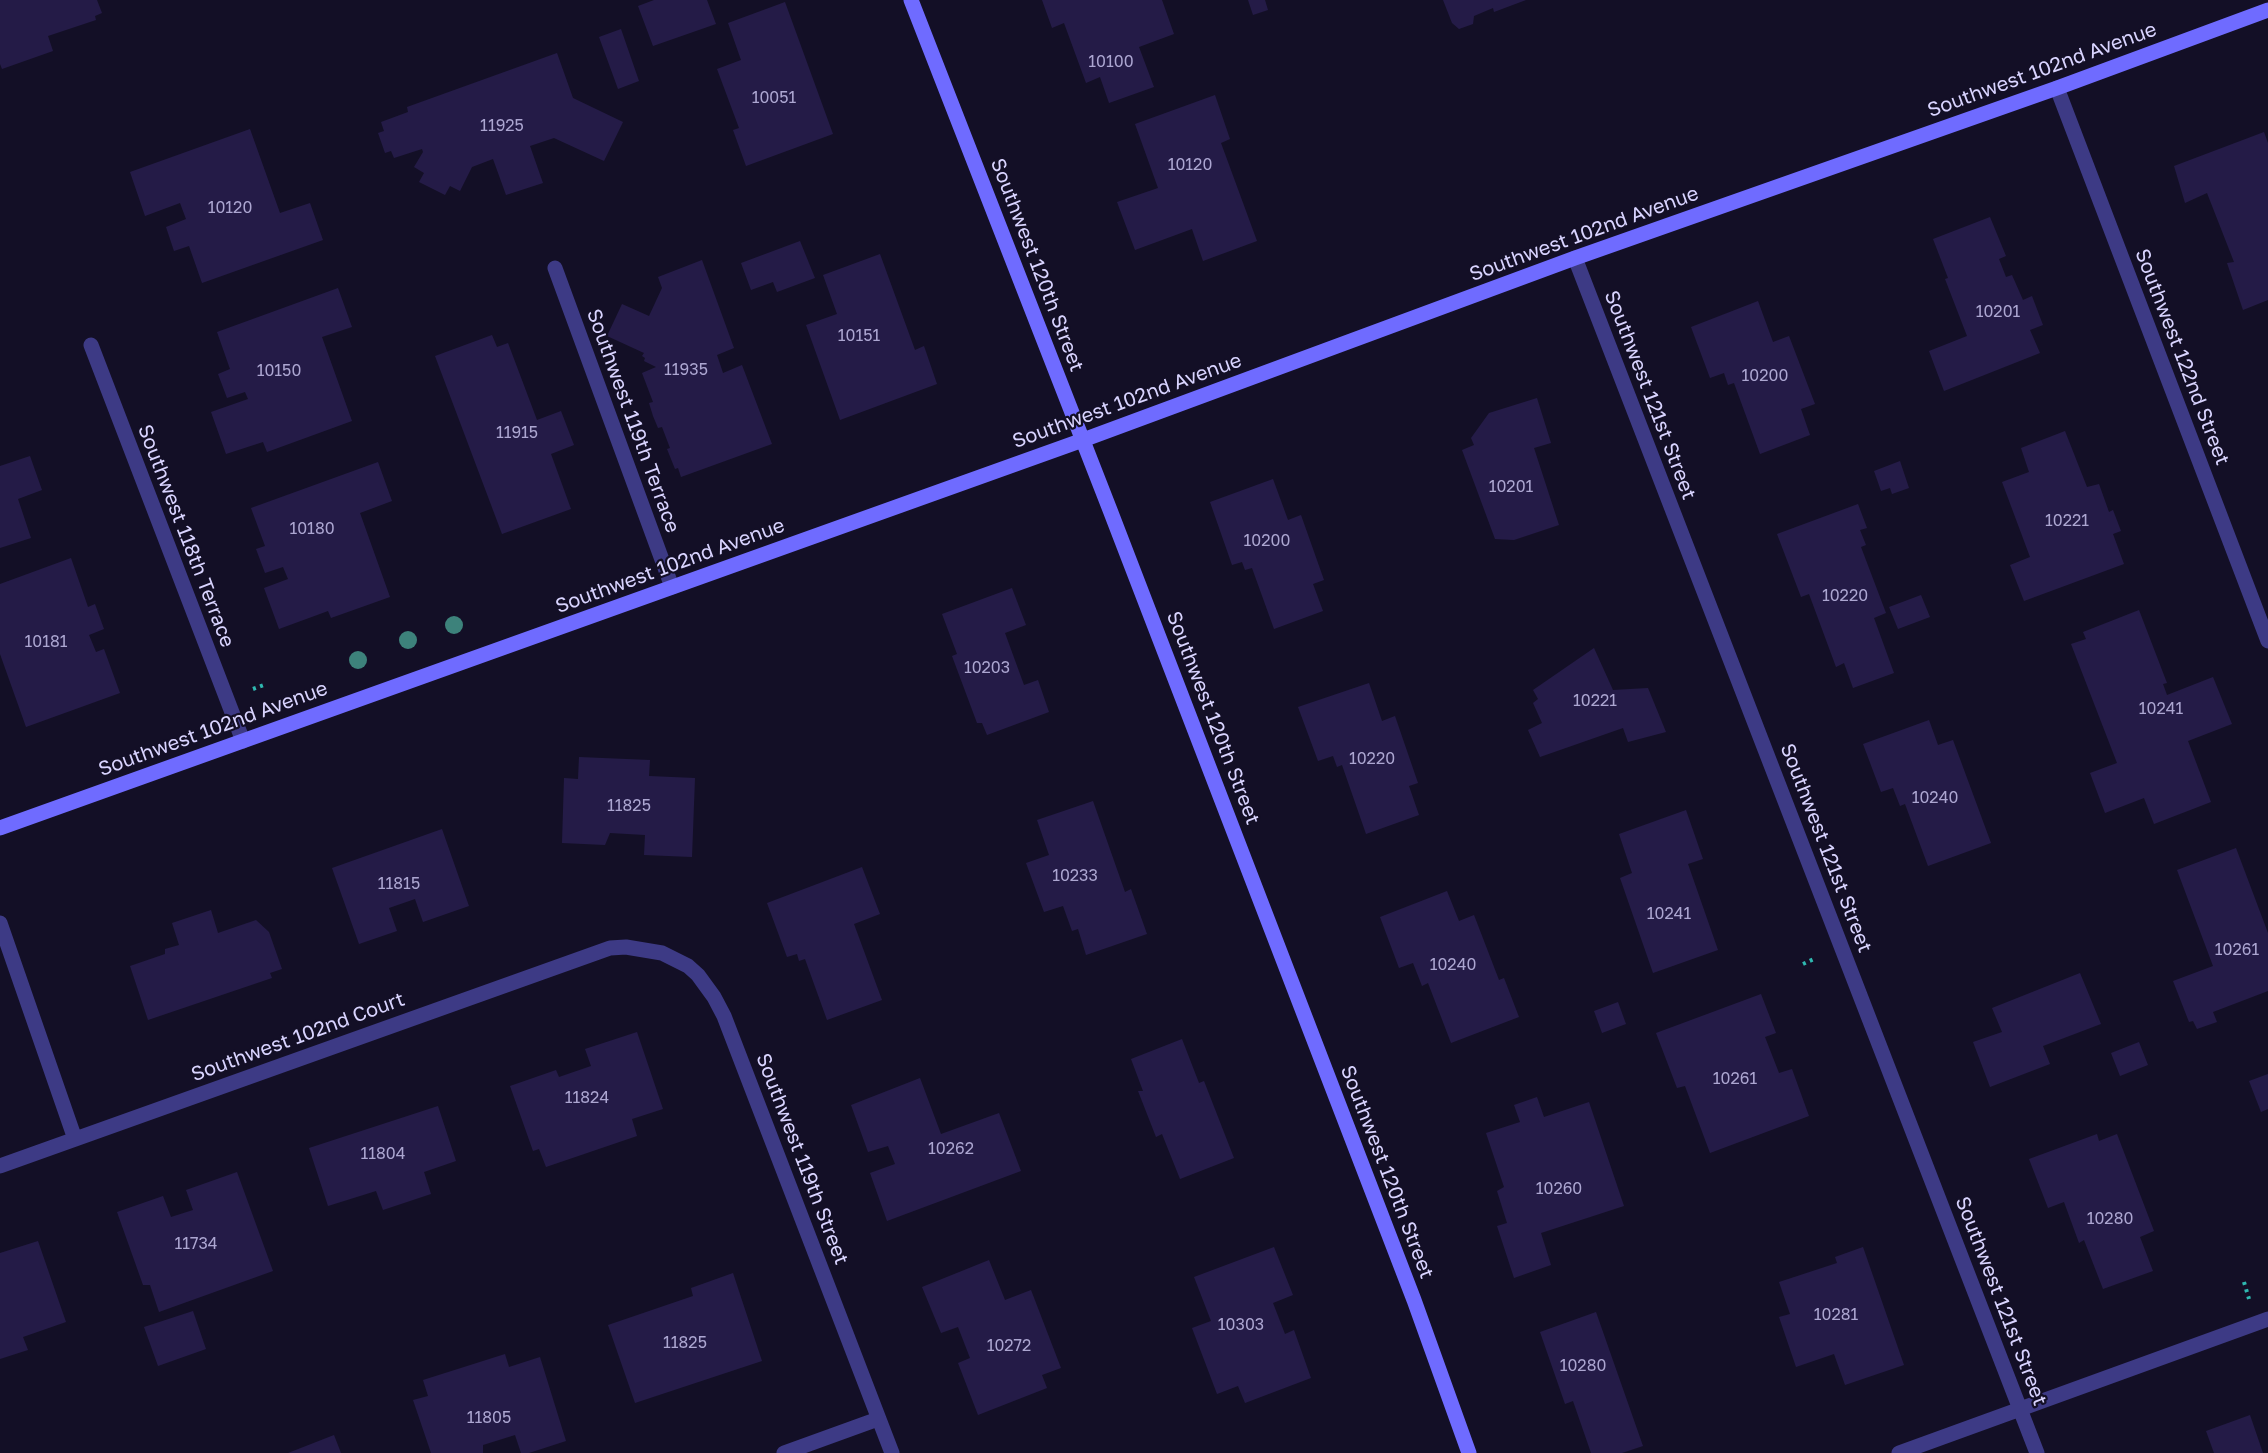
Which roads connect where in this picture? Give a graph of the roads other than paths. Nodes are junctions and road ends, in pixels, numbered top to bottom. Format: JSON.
{"nodes":[{"id":1,"x":911,"y":0,"type":"edge"},
{"id":2,"x":2268,"y":10,"type":"edge"},
{"id":3,"x":2057,"y":88,"type":"junction"},
{"id":4,"x":1575,"y":258,"type":"junction"},
{"id":5,"x":555,"y":268,"type":"dead end"},
{"id":6,"x":91,"y":345,"type":"dead end"},
{"id":7,"x":1083,"y":440,"type":"junction"},
{"id":8,"x":672,"y":587,"type":"junction"},
{"id":9,"x":2268,"y":641,"type":"edge"},
{"id":10,"x":243,"y":741,"type":"junction"},
{"id":11,"x":0,"y":828,"type":"edge"},
{"id":12,"x":0,"y":923,"type":"edge"},
{"id":13,"x":610,"y":948,"type":"joint"},
{"id":14,"x":75,"y":1139,"type":"junction"},
{"id":15,"x":0,"y":1166,"type":"edge"},
{"id":16,"x":2268,"y":1319,"type":"edge"},
{"id":17,"x":2021,"y":1409,"type":"junction"},
{"id":18,"x":878,"y":1419,"type":"junction"},
{"id":19,"x":784,"y":1453,"type":"edge"},
{"id":20,"x":892,"y":1453,"type":"edge"},
{"id":21,"x":1469,"y":1453,"type":"edge"},
{"id":22,"x":1899,"y":1453,"type":"edge"},
{"id":23,"x":2037,"y":1453,"type":"edge"}],
"edges":[{"from":1,"to":7,"type":"street","name":"Southwest 120th Street"},
{"from":2,"to":3,"type":"street","name":"Southwest 102nd Avenue"},
{"from":3,"to":4,"type":"street","name":"Southwest 102nd Avenue"},
{"from":3,"to":9,"type":"street","name":"Southwest 122nd Street"},
{"from":4,"to":7,"type":"street","name":"Southwest 102nd Avenue"},
{"from":4,"to":17,"type":"street","name":"Southwest 121st Street"},
{"from":5,"to":8,"type":"street","name":"Southwest 119th Terrace"},
{"from":6,"to":10,"type":"street","name":"Southwest 118th Terrace"},
{"from":7,"to":8,"type":"street","name":"Southwest 102nd Avenue"},
{"from":7,"to":21,"type":"street","name":"Southwest 120th Street"},
{"from":8,"to":10,"type":"street","name":"Southwest 102nd Avenue"},
{"from":10,"to":11,"type":"street","name":"Southwest 102nd Avenue"},
{"from":12,"to":14,"type":"street"},
{"from":13,"to":14,"type":"street","name":"Southwest 102nd Court"},
{"from":13,"to":18,"type":"street","name":"Southwest 119th Street"},
{"from":14,"to":15,"type":"street","name":"Southwest 102nd Court"},
{"from":16,"to":17,"type":"street"},
{"from":17,"to":22,"type":"street"},
{"from":17,"to":23,"type":"street","name":"Southwest 121st Street"},
{"from":18,"to":19,"type":"street"},
{"from":18,"to":20,"type":"street","name":"Southwest 119th Street"}]}
